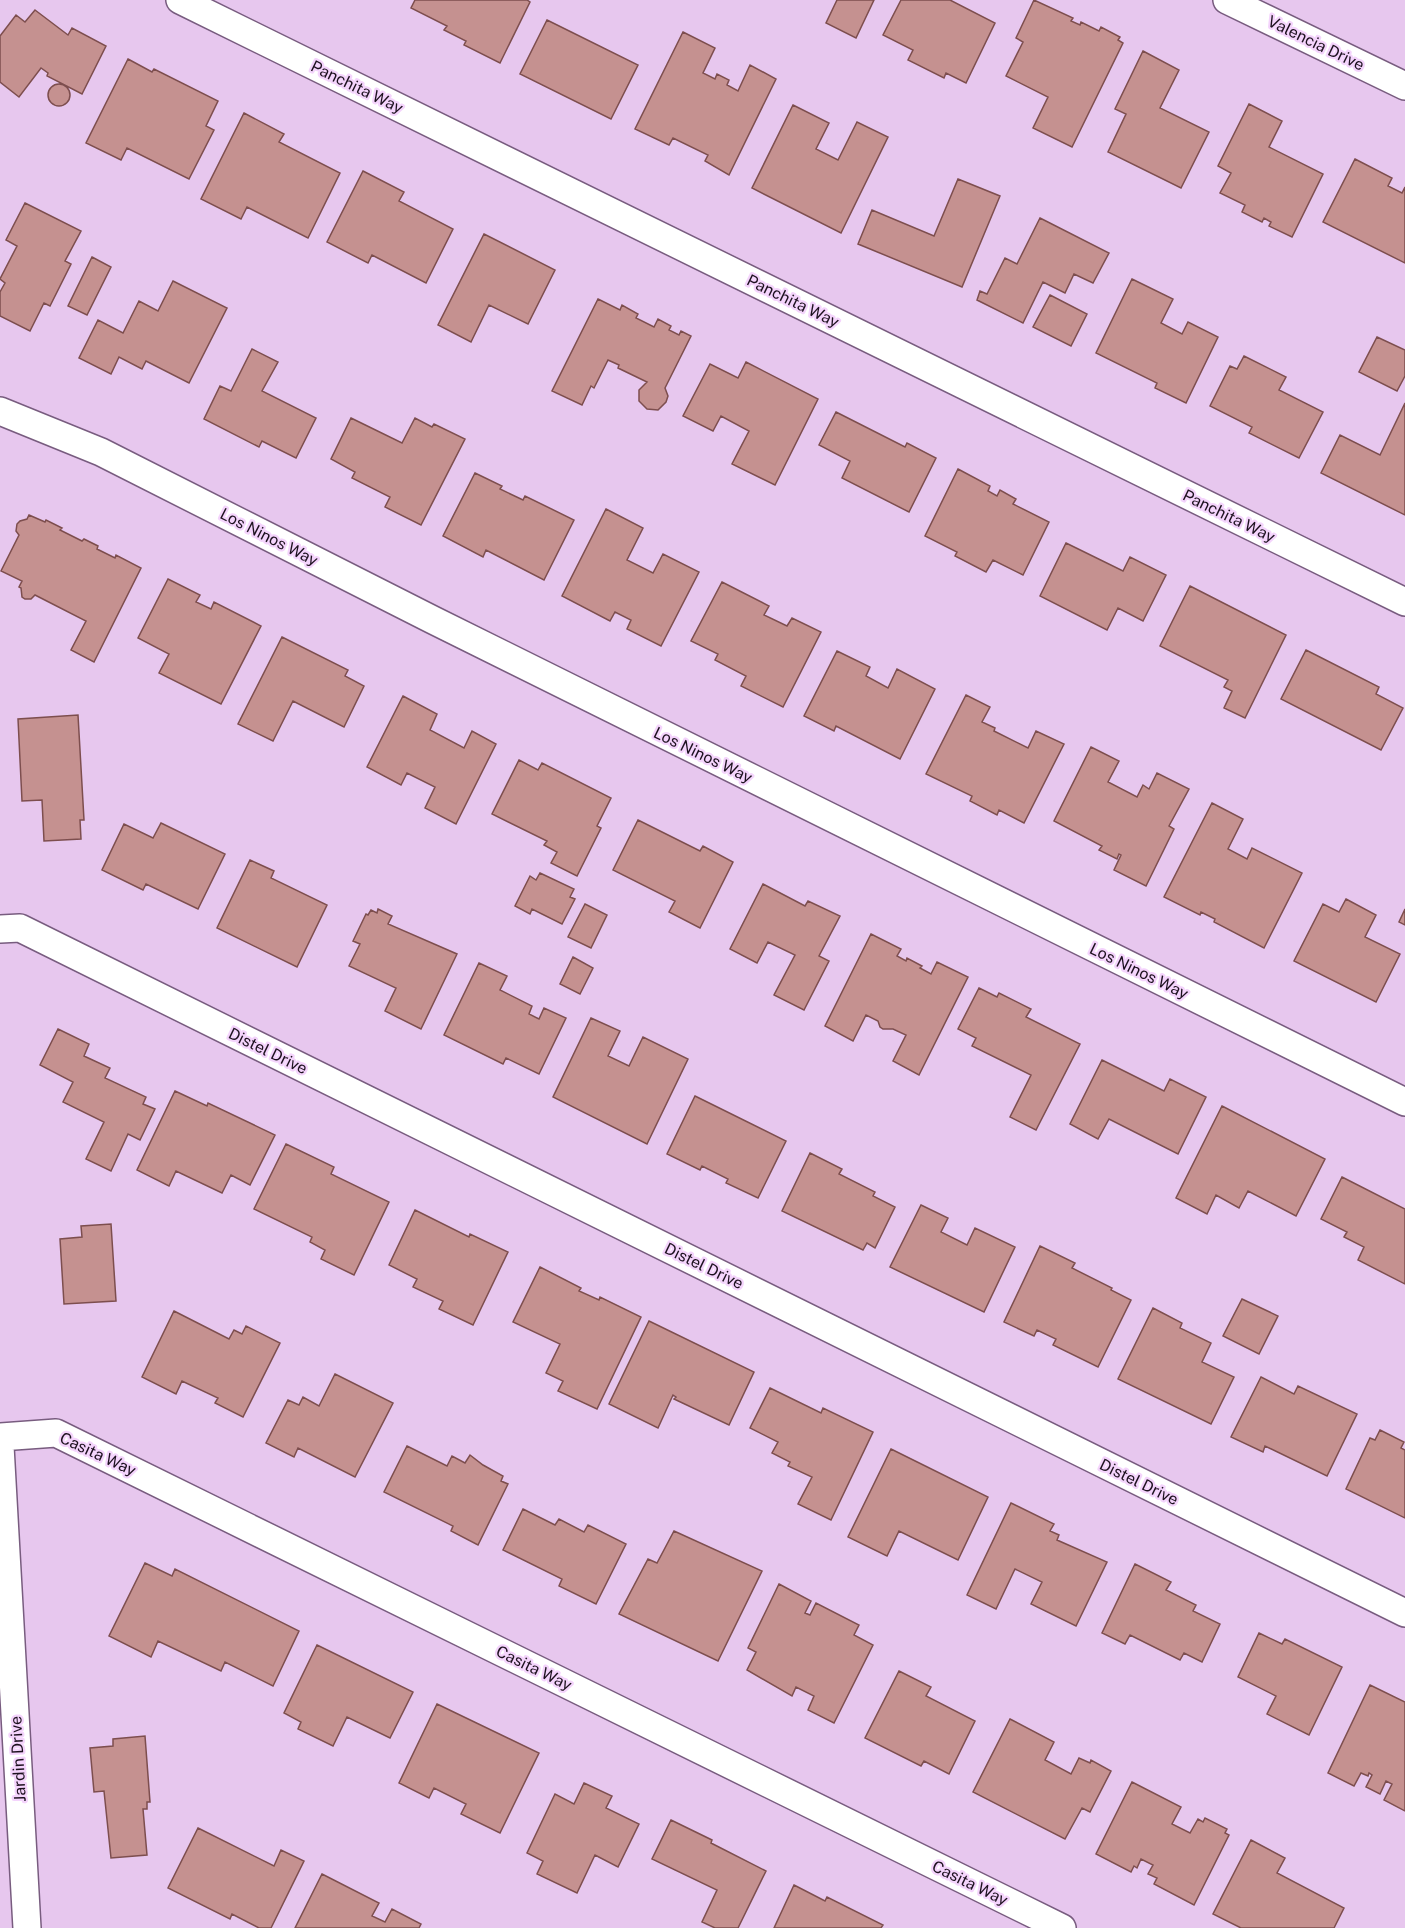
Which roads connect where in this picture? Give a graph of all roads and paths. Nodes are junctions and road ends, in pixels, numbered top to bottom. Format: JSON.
{"nodes":[{"id":1,"x":180,"y":0,"type":"edge"},
{"id":2,"x":1227,"y":0,"type":"edge"},
{"id":3,"x":1405,"y":86,"type":"edge"},
{"id":4,"x":0,"y":411,"type":"edge"},
{"id":5,"x":1405,"y":602,"type":"edge"},
{"id":6,"x":0,"y":929,"type":"edge"},
{"id":7,"x":1405,"y":1102,"type":"edge"},
{"id":8,"x":0,"y":1437,"type":"edge"},
{"id":9,"x":0,"y":1446,"type":"edge"},
{"id":10,"x":1405,"y":1613,"type":"edge"},
{"id":11,"x":9,"y":1775,"type":"edge"},
{"id":12,"x":27,"y":1928,"type":"edge"},
{"id":13,"x":1062,"y":1928,"type":"edge"}],
"edges":[{"from":1,"to":5,"type":"street","name":"Panchita Way"},
{"from":2,"to":3,"type":"street","name":"Valencia Drive"},
{"from":4,"to":7,"type":"street","name":"Los Ninos Way"},
{"from":6,"to":10,"type":"street","name":"Distel Drive"},
{"from":8,"to":13,"type":"street","name":"Casita Way"},
{"from":9,"to":11,"type":"street","name":"Jardin Drive"},
{"from":11,"to":12,"type":"street","name":"Jardin Drive"}]}
